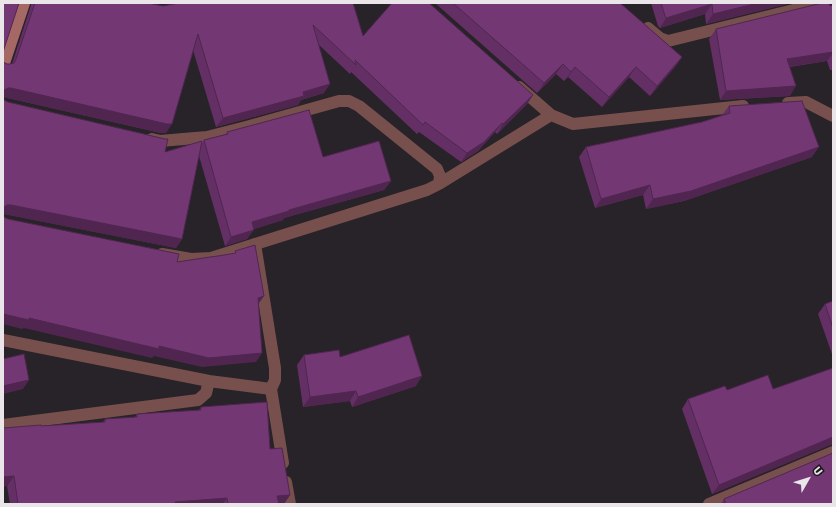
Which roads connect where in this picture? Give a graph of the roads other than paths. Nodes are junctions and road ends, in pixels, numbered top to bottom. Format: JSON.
{"nodes":[{"id":1,"x":24,"y":3,"type":"edge"},
{"id":2,"x":822,"y":3,"type":"edge"},
{"id":3,"x":640,"y":21,"type":"edge"},
{"id":4,"x":3,"y":66,"type":"edge"},
{"id":5,"x":510,"y":80,"type":"edge"},
{"id":6,"x":775,"y":104,"type":"edge"},
{"id":7,"x":752,"y":106,"type":"edge"},
{"id":8,"x":551,"y":115,"type":"junction"},
{"id":9,"x":833,"y":116,"type":"edge"},
{"id":10,"x":138,"y":136,"type":"edge"},
{"id":11,"x":439,"y":184,"type":"junction"},
{"id":12,"x":255,"y":244,"type":"junction"},
{"id":13,"x":148,"y":251,"type":"edge"},
{"id":14,"x":3,"y":340,"type":"edge"},
{"id":15,"x":209,"y":381,"type":"junction"},
{"id":16,"x":271,"y":389,"type":"junction"},
{"id":17,"x":3,"y":425,"type":"edge"},
{"id":18,"x":833,"y":452,"type":"edge"},
{"id":19,"x":713,"y":503,"type":"edge"},
{"id":20,"x":290,"y":504,"type":"edge"}],
"edges":[{"from":1,"to":4,"type":"street"},
{"from":2,"to":3,"type":"street"},
{"from":5,"to":8,"type":"street"},
{"from":6,"to":9,"type":"street"},
{"from":7,"to":8,"type":"street"},
{"from":8,"to":11,"type":"street"},
{"from":10,"to":11,"type":"street"},
{"from":11,"to":12,"type":"street"},
{"from":12,"to":13,"type":"street"},
{"from":12,"to":16,"type":"street"},
{"from":14,"to":15,"type":"street"},
{"from":15,"to":16,"type":"street"},
{"from":15,"to":17,"type":"street"},
{"from":16,"to":20,"type":"street"},
{"from":18,"to":19,"type":"street"}]}
